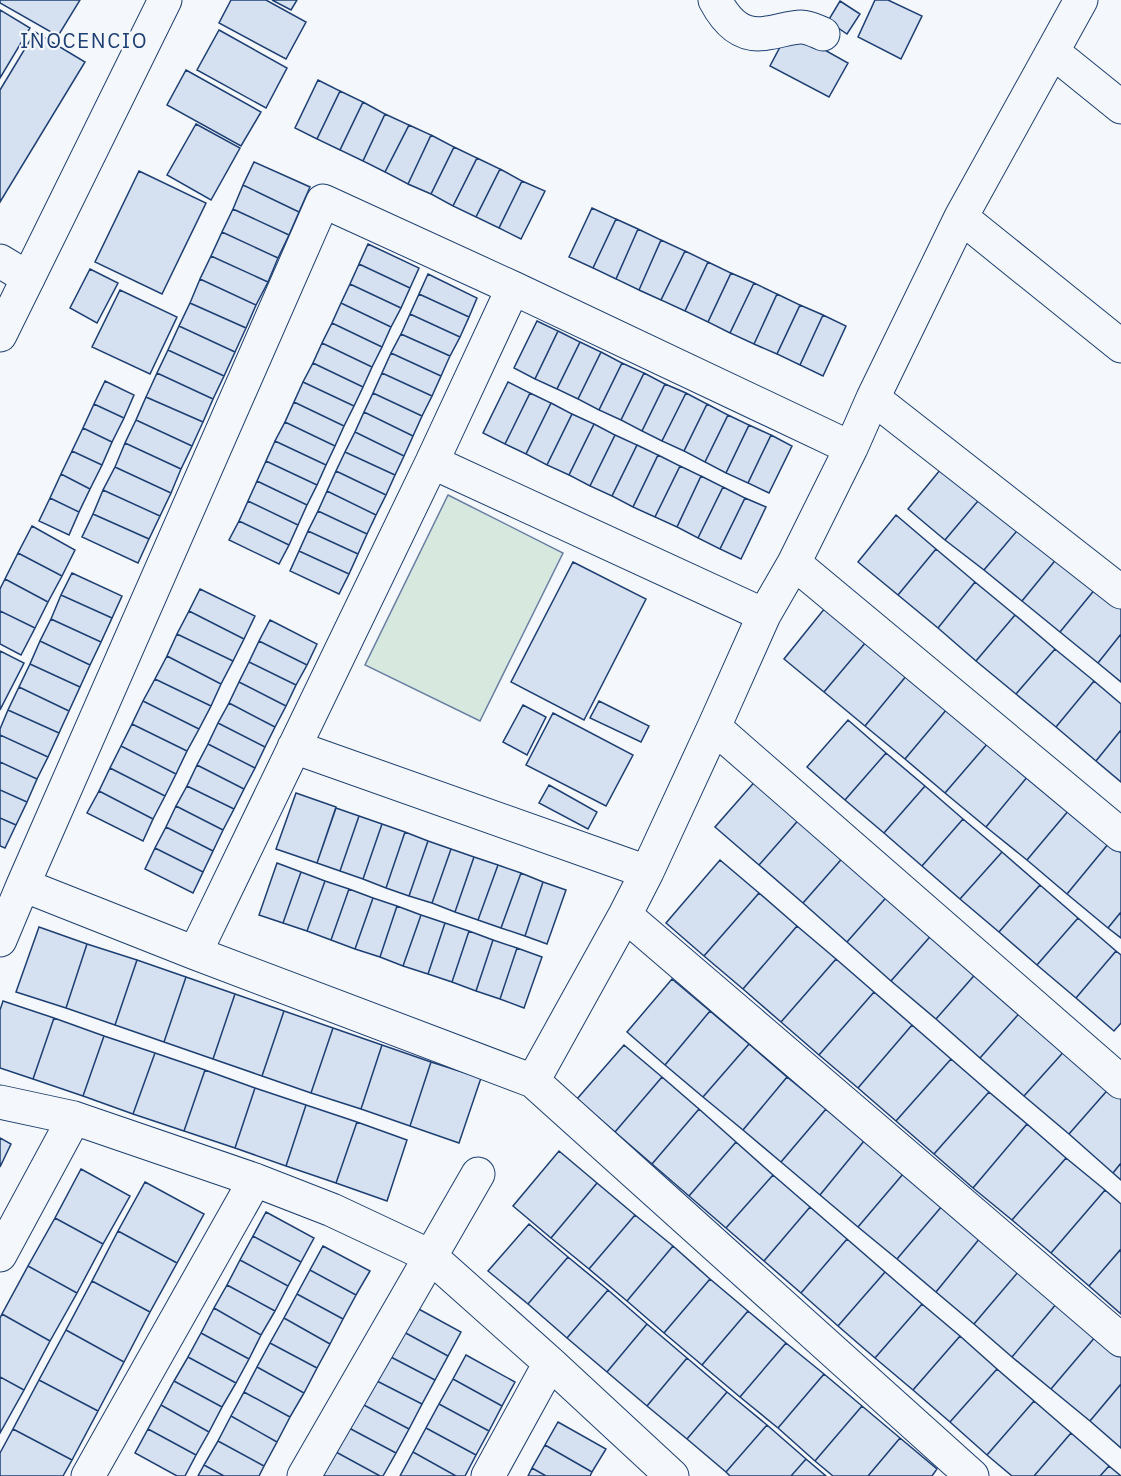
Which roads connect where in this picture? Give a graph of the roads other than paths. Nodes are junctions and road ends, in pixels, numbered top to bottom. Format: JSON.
{"nodes":[{"id":1,"x":165,"y":0,"type":"edge"},
{"id":2,"x":715,"y":0,"type":"edge"},
{"id":3,"x":1081,"y":0,"type":"edge"},
{"id":4,"x":823,"y":34,"type":"dead end"},
{"id":5,"x":1053,"y":52,"type":"junction"},
{"id":6,"x":1121,"y":107,"type":"edge"},
{"id":7,"x":962,"y":218,"type":"junction"},
{"id":8,"x":0,"y":261,"type":"edge"},
{"id":9,"x":28,"y":278,"type":"junction"},
{"id":10,"x":513,"y":288,"type":"junction"},
{"id":11,"x":0,"y":336,"type":"edge"},
{"id":12,"x":1121,"y":346,"type":"edge"},
{"id":13,"x":873,"y":398,"type":"junction"},
{"id":14,"x":851,"y":448,"type":"junction"},
{"id":15,"x":432,"y":462,"type":"junction"},
{"id":16,"x":794,"y":563,"type":"junction"},
{"id":17,"x":1121,"y":592,"type":"edge"},
{"id":18,"x":764,"y":615,"type":"junction"},
{"id":19,"x":714,"y":727,"type":"junction"},
{"id":20,"x":294,"y":747,"type":"junction"},
{"id":21,"x":1121,"y":835,"type":"edge"},
{"id":22,"x":647,"y":872,"type":"junction"},
{"id":23,"x":23,"y":885,"type":"junction"},
{"id":24,"x":625,"y":915,"type":"junction"},
{"id":25,"x":0,"y":940,"type":"edge"},
{"id":26,"x":195,"y":953,"type":"junction"},
{"id":27,"x":533,"y":1081,"type":"junction"},
{"id":28,"x":1121,"y":1082,"type":"edge"},
{"id":29,"x":0,"y":1102,"type":"edge"},
{"id":30,"x":74,"y":1118,"type":"junction"},
{"id":31,"x":478,"y":1174,"type":"dead end"},
{"id":32,"x":255,"y":1180,"type":"junction"},
{"id":33,"x":0,"y":1255,"type":"edge"},
{"id":34,"x":430,"y":1256,"type":"junction"},
{"id":35,"x":1121,"y":1340,"type":"edge"},
{"id":36,"x":550,"y":1363,"type":"junction"},
{"id":37,"x":88,"y":1476,"type":"edge"},
{"id":38,"x":304,"y":1476,"type":"edge"},
{"id":39,"x":488,"y":1476,"type":"edge"},
{"id":40,"x":672,"y":1476,"type":"edge"},
{"id":41,"x":972,"y":1476,"type":"edge"}],
"edges":[{"from":1,"to":9,"type":"street"},
{"from":2,"to":4,"type":"street"},
{"from":3,"to":5,"type":"street"},
{"from":5,"to":6,"type":"street"},
{"from":5,"to":7,"type":"street"},
{"from":7,"to":12,"type":"street"},
{"from":7,"to":13,"type":"street"},
{"from":8,"to":9,"type":"street"},
{"from":9,"to":11,"type":"street"},
{"from":10,"to":14,"type":"street"},
{"from":10,"to":15,"type":"street"},
{"from":10,"to":23,"type":"street"},
{"from":13,"to":14,"type":"street"},
{"from":13,"to":17,"type":"street"},
{"from":14,"to":16,"type":"street"},
{"from":15,"to":18,"type":"street"},
{"from":15,"to":20,"type":"street"},
{"from":16,"to":18,"type":"street"},
{"from":16,"to":21,"type":"street"},
{"from":18,"to":19,"type":"street"},
{"from":19,"to":22,"type":"street"},
{"from":19,"to":28,"type":"street"},
{"from":20,"to":22,"type":"street"},
{"from":20,"to":26,"type":"street"},
{"from":22,"to":24,"type":"street"},
{"from":23,"to":25,"type":"street"},
{"from":23,"to":26,"type":"street"},
{"from":24,"to":27,"type":"street"},
{"from":24,"to":35,"type":"street"},
{"from":26,"to":27,"type":"street"},
{"from":27,"to":41,"type":"street"},
{"from":29,"to":30,"type":"street"},
{"from":30,"to":32,"type":"street"},
{"from":30,"to":33,"type":"street"},
{"from":31,"to":34,"type":"street"},
{"from":32,"to":34,"type":"street"},
{"from":32,"to":37,"type":"street"},
{"from":34,"to":36,"type":"street"},
{"from":34,"to":38,"type":"street"},
{"from":36,"to":39,"type":"street"},
{"from":36,"to":40,"type":"street"}]}
